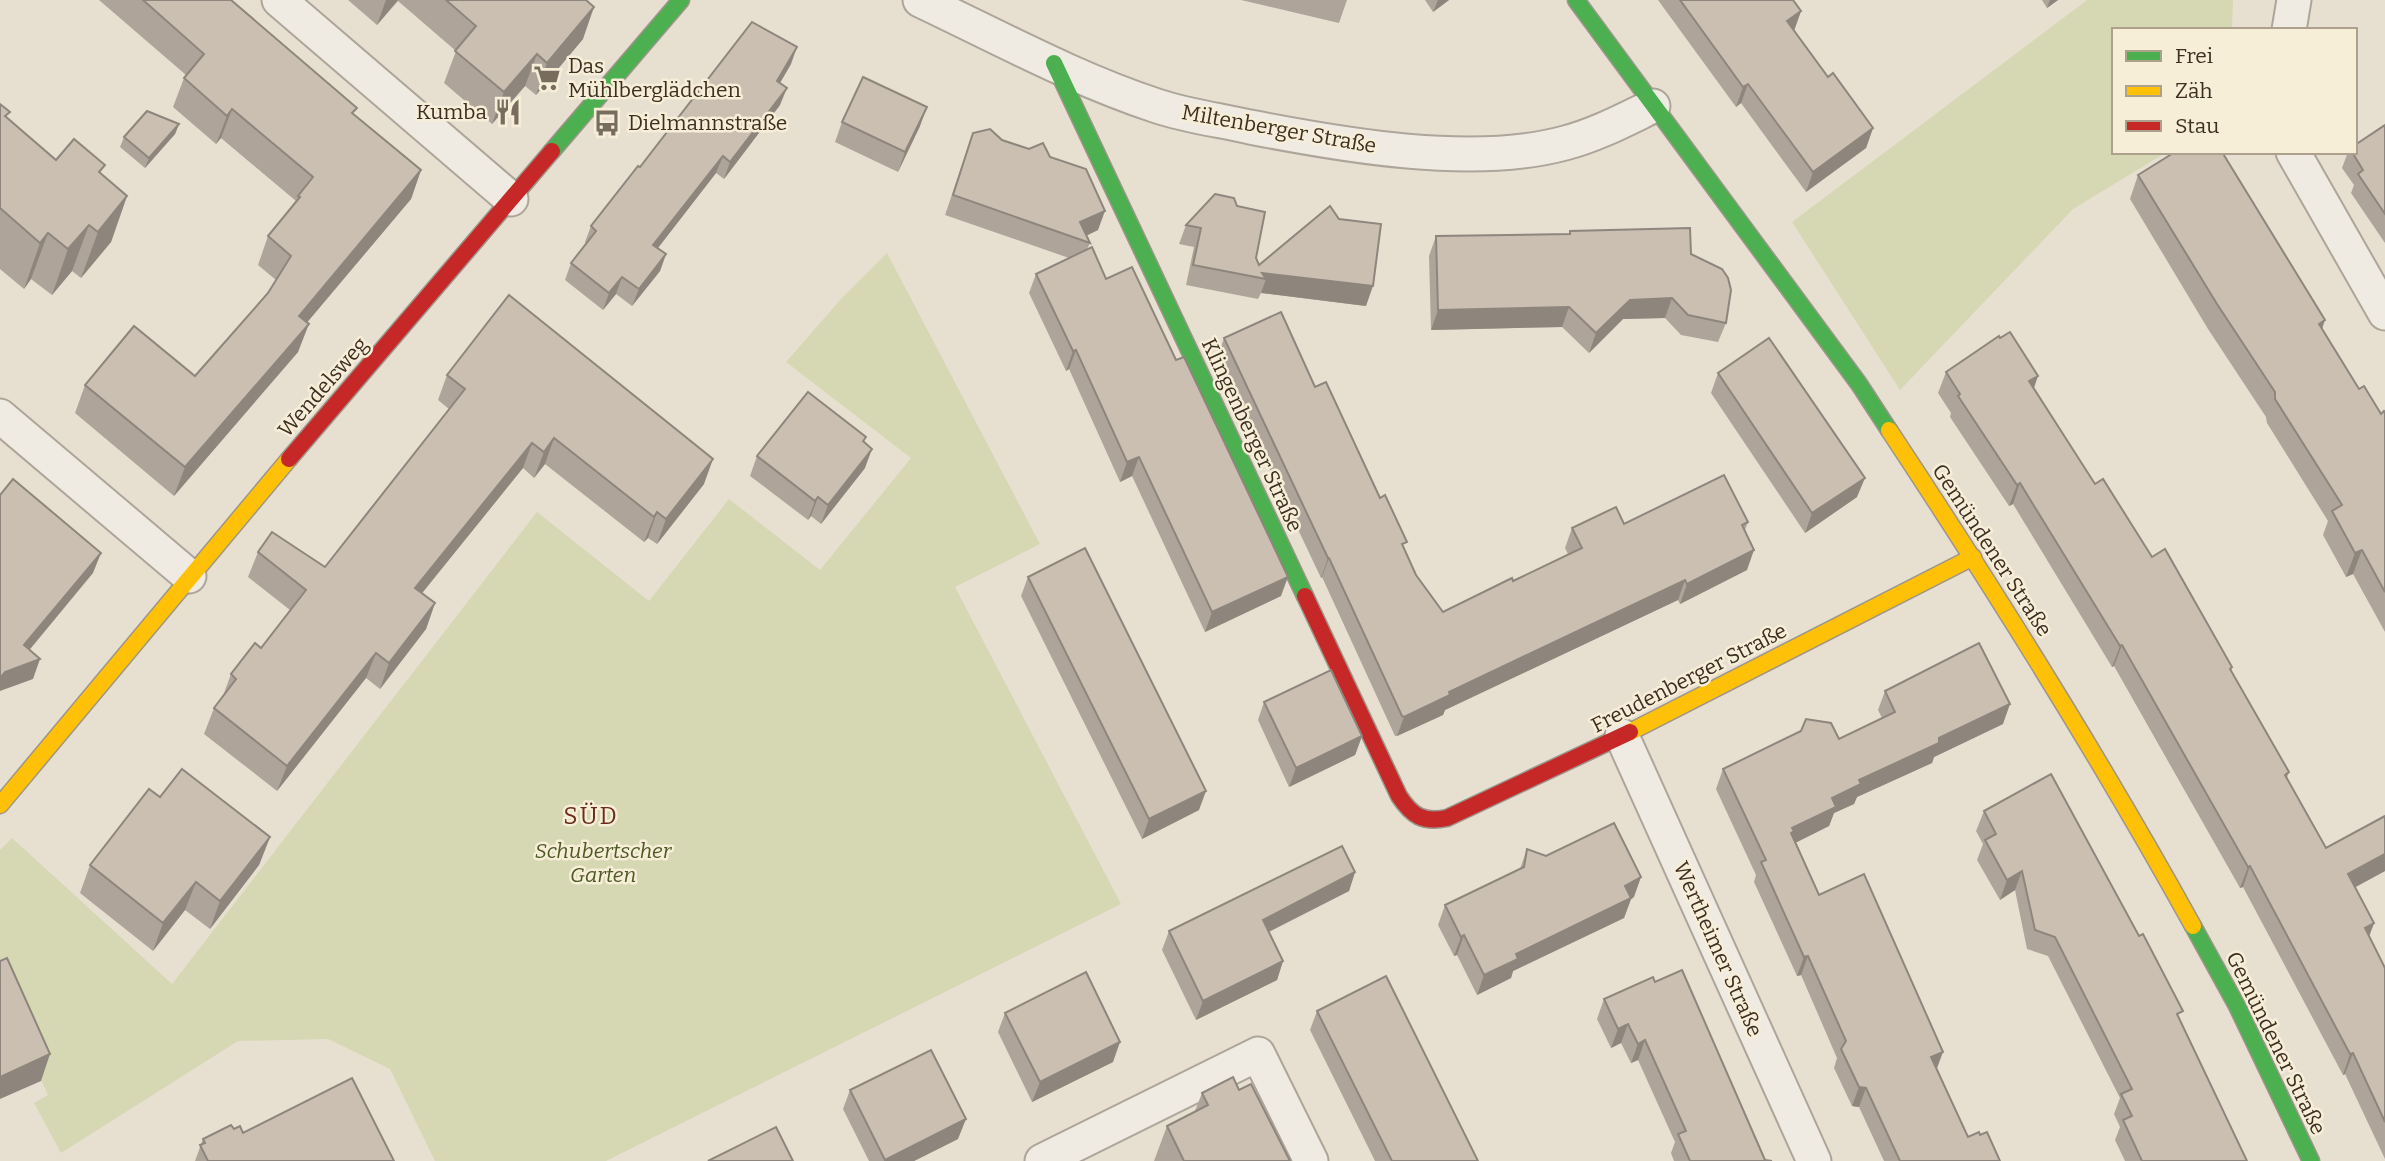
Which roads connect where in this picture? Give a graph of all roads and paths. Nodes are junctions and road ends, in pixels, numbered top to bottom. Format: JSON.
{"nodes":[{"id":1,"x":279,"y":0,"type":"edge"},
{"id":2,"x":681,"y":0,"type":"edge"},
{"id":3,"x":920,"y":0,"type":"edge"},
{"id":4,"x":1576,"y":0,"type":"edge"},
{"id":5,"x":2294,"y":0,"type":"edge"},
{"id":6,"x":2289,"y":28,"type":"edge"},
{"id":7,"x":1054,"y":64,"type":"junction"},
{"id":8,"x":1653,"y":106,"type":"junction"},
{"id":9,"x":2294,"y":154,"type":"edge"},
{"id":10,"x":511,"y":200,"type":"junction"},
{"id":11,"x":2385,"y":313,"type":"edge"},
{"id":12,"x":0,"y":416,"type":"edge"},
{"id":13,"x":1973,"y":557,"type":"junction"},
{"id":14,"x":189,"y":576,"type":"junction"},
{"id":15,"x":1622,"y":736,"type":"junction"},
{"id":16,"x":0,"y":805,"type":"edge"},
{"id":17,"x":1418,"y":819,"type":"joint"},
{"id":18,"x":1042,"y":1161,"type":"edge"},
{"id":19,"x":1311,"y":1161,"type":"edge"},
{"id":20,"x":1814,"y":1161,"type":"edge"},
{"id":21,"x":2311,"y":1161,"type":"edge"}],
"edges":[{"from":1,"to":10,"type":"street"},
{"from":2,"to":10,"type":"street","name":"Wendelsweg"},
{"from":3,"to":7,"type":"street","name":"Miltenberger Straße"},
{"from":4,"to":8,"type":"street","name":"Gemündener Straße"},
{"from":5,"to":6,"type":"street"},
{"from":7,"to":8,"type":"street","name":"Miltenberger Straße"},
{"from":7,"to":17,"type":"street","name":"Klingenberger Straße"},
{"from":8,"to":13,"type":"street","name":"Gemündener Straße"},
{"from":9,"to":11,"type":"street"},
{"from":10,"to":14,"type":"street","name":"Wendelsweg"},
{"from":12,"to":14,"type":"street"},
{"from":13,"to":15,"type":"street","name":"Freudenberger Straße"},
{"from":13,"to":21,"type":"street","name":"Gemündener Straße"},
{"from":14,"to":16,"type":"street","name":"Wendelsweg"},
{"from":15,"to":17,"type":"street","name":"Freudenberger Straße"},
{"from":15,"to":20,"type":"street","name":"Wertheimer Straße"},
{"from":18,"to":19,"type":"street"}]}
